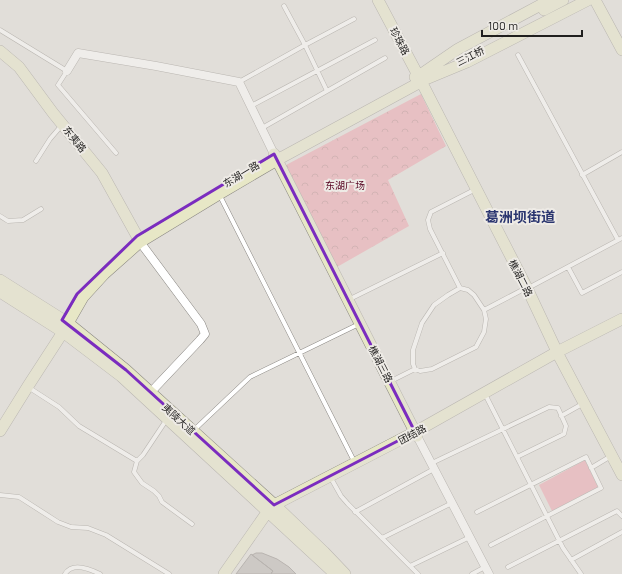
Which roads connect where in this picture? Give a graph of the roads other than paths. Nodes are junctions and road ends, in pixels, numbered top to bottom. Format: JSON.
{"nodes":[{"id":1,"x":378,"y":0,"type":"edge"},
{"id":2,"x":385,"y":0,"type":"edge"},
{"id":3,"x":550,"y":0,"type":"edge"},
{"id":4,"x":563,"y":0,"type":"edge"},
{"id":5,"x":578,"y":0,"type":"edge"},
{"id":6,"x":588,"y":0,"type":"edge"},
{"id":7,"x":595,"y":0,"type":"edge"},
{"id":8,"x":284,"y":6,"type":"dead end"},
{"id":9,"x":354,"y":19,"type":"dead end"},
{"id":10,"x":0,"y":30,"type":"edge"},
{"id":11,"x":375,"y":40,"type":"dead end"},
{"id":12,"x":305,"y":45,"type":"junction"},
{"id":13,"x":622,"y":50,"type":"edge"},
{"id":14,"x":0,"y":51,"type":"edge"},
{"id":15,"x":518,"y":55,"type":"dead end"},
{"id":16,"x":385,"y":58,"type":"dead end"},
{"id":17,"x":317,"y":70,"type":"junction"},
{"id":18,"x":67,"y":71,"type":"junction"},
{"id":19,"x":422,"y":77,"type":"junction"},
{"id":20,"x":239,"y":82,"type":"junction"},
{"id":21,"x":327,"y":91,"type":"junction"},
{"id":22,"x":251,"y":106,"type":"junction"},
{"id":23,"x":63,"y":125,"type":"junction"},
{"id":24,"x":261,"y":128,"type":"junction"},
{"id":25,"x":622,"y":152,"type":"edge"},
{"id":26,"x":116,"y":153,"type":"dead end"},
{"id":27,"x":275,"y":157,"type":"junction"},
{"id":28,"x":36,"y":161,"type":"dead end"},
{"id":29,"x":582,"y":175,"type":"junction"},
{"id":30,"x":476,"y":188,"type":"junction"},
{"id":31,"x":219,"y":194,"type":"junction"},
{"id":32,"x":41,"y":209,"type":"dead end"},
{"id":33,"x":0,"y":216,"type":"edge"},
{"id":34,"x":138,"y":239,"type":"junction"},
{"id":35,"x":620,"y":239,"type":"edge"},
{"id":36,"x":443,"y":253,"type":"junction"},
{"id":37,"x":568,"y":267,"type":"junction"},
{"id":38,"x":622,"y":272,"type":"edge"},
{"id":39,"x":0,"y":280,"type":"edge"},
{"id":40,"x":529,"y":287,"type":"junction"},
{"id":41,"x":460,"y":288,"type":"junction"},
{"id":42,"x":0,"y":292,"type":"edge"},
{"id":43,"x":348,"y":300,"type":"junction"},
{"id":44,"x":484,"y":310,"type":"junction"},
{"id":45,"x":622,"y":319,"type":"edge"},
{"id":46,"x":360,"y":324,"type":"junction"},
{"id":47,"x":622,"y":324,"type":"edge"},
{"id":48,"x":63,"y":326,"type":"junction"},
{"id":49,"x":300,"y":353,"type":"junction"},
{"id":50,"x":561,"y":353,"type":"junction"},
{"id":51,"x":415,"y":369,"type":"junction"},
{"id":52,"x":390,"y":382,"type":"junction"},
{"id":53,"x":28,"y":386,"type":"junction"},
{"id":54,"x":150,"y":392,"type":"junction"},
{"id":55,"x":487,"y":398,"type":"junction"},
{"id":56,"x":584,"y":403,"type":"junction"},
{"id":57,"x":561,"y":416,"type":"junction"},
{"id":58,"x":167,"y":419,"type":"junction"},
{"id":59,"x":0,"y":422,"type":"edge"},
{"id":60,"x":503,"y":429,"type":"junction"},
{"id":61,"x":0,"y":431,"type":"edge"},
{"id":62,"x":193,"y":431,"type":"junction"},
{"id":63,"x":416,"y":434,"type":"junction"},
{"id":64,"x":612,"y":456,"type":"junction"},
{"id":65,"x":516,"y":457,"type":"junction"},
{"id":66,"x":137,"y":461,"type":"junction"},
{"id":67,"x":356,"y":463,"type":"junction"},
{"id":68,"x":622,"y":464,"type":"edge"},
{"id":69,"x":433,"y":466,"type":"junction"},
{"id":70,"x":591,"y":468,"type":"junction"},
{"id":71,"x":622,"y":475,"type":"edge"},
{"id":72,"x":332,"y":480,"type":"junction"},
{"id":73,"x":531,"y":485,"type":"junction"},
{"id":74,"x":0,"y":495,"type":"edge"},
{"id":75,"x":452,"y":502,"type":"junction"},
{"id":76,"x":273,"y":510,"type":"junction"},
{"id":77,"x":355,"y":512,"type":"junction"},
{"id":78,"x":477,"y":512,"type":"dead end"},
{"id":79,"x":547,"y":516,"type":"junction"},
{"id":80,"x":622,"y":516,"type":"edge"},
{"id":81,"x":192,"y":524,"type":"dead end"},
{"id":82,"x":622,"y":532,"type":"edge"},
{"id":83,"x":470,"y":537,"type":"junction"},
{"id":84,"x":382,"y":538,"type":"junction"},
{"id":85,"x":560,"y":541,"type":"junction"},
{"id":86,"x":491,"y":545,"type":"dead end"},
{"id":87,"x":571,"y":560,"type":"junction"},
{"id":88,"x":410,"y":566,"type":"junction"},
{"id":89,"x":508,"y":567,"type":"dead end"},
{"id":90,"x":487,"y":571,"type":"edge"},
{"id":91,"x":65,"y":574,"type":"edge"},
{"id":92,"x":100,"y":574,"type":"edge"},
{"id":93,"x":169,"y":574,"type":"edge"},
{"id":94,"x":224,"y":574,"type":"edge"},
{"id":95,"x":230,"y":574,"type":"edge"},
{"id":96,"x":335,"y":574,"type":"edge"},
{"id":97,"x":345,"y":574,"type":"edge"},
{"id":98,"x":418,"y":574,"type":"edge"},
{"id":99,"x":472,"y":574,"type":"edge"},
{"id":100,"x":581,"y":574,"type":"edge"}],
"edges":[{"from":1,"to":19,"type":"main road","name":"珍珠路"},
{"from":2,"to":19,"type":"main road","name":"珍珠路"},
{"from":3,"to":19,"type":"main road"},
{"from":4,"to":19,"type":"main road","name":"三江桥"},
{"from":5,"to":19,"type":"main road","name":"三江桥"},
{"from":6,"to":19,"type":"main road"},
{"from":7,"to":13,"type":"main road"},
{"from":8,"to":12,"type":"lane"},
{"from":9,"to":12,"type":"lane"},
{"from":10,"to":18,"type":"lane"},
{"from":11,"to":17,"type":"lane"},
{"from":12,"to":17,"type":"lane"},
{"from":12,"to":20,"type":"lane"},
{"from":14,"to":23,"type":"main road","name":"东夷路"},
{"from":15,"to":29,"type":"lane"},
{"from":16,"to":21,"type":"lane"},
{"from":17,"to":21,"type":"lane"},
{"from":17,"to":22,"type":"lane"},
{"from":18,"to":20,"type":"street"},
{"from":18,"to":26,"type":"lane"},
{"from":19,"to":27,"type":"main road"},
{"from":19,"to":30,"type":"main road","name":"樵湖二路"},
{"from":19,"to":40,"type":"main road","name":"樵湖二路"},
{"from":20,"to":22,"type":"street"},
{"from":21,"to":24,"type":"lane"},
{"from":22,"to":24,"type":"street"},
{"from":23,"to":28,"type":"lane"},
{"from":23,"to":34,"type":"main road","name":"东夷路"},
{"from":24,"to":27,"type":"street"},
{"from":25,"to":29,"type":"lane"},
{"from":27,"to":31,"type":"main road"},
{"from":27,"to":34,"type":"main road","name":"东湖一路"},
{"from":27,"to":43,"type":"main road","name":"樵湖三路"},
{"from":29,"to":35,"type":"lane"},
{"from":30,"to":36,"type":"lane"},
{"from":30,"to":40,"type":"main road","name":"樵湖二路"},
{"from":31,"to":34,"type":"main road"},
{"from":31,"to":49,"type":"lane"},
{"from":32,"to":33,"type":"lane"},
{"from":34,"to":48,"type":"main road"},
{"from":34,"to":54,"type":"street"},
{"from":35,"to":37,"type":"lane"},
{"from":36,"to":41,"type":"lane"},
{"from":36,"to":43,"type":"lane"},
{"from":37,"to":38,"type":"lane"},
{"from":37,"to":40,"type":"lane"},
{"from":39,"to":48,"type":"main road","name":"夷陵大道"},
{"from":40,"to":44,"type":"lane"},
{"from":40,"to":50,"type":"main road","name":"樵湖二路"},
{"from":41,"to":44,"type":"lane"},
{"from":41,"to":51,"type":"lane"},
{"from":42,"to":48,"type":"main road","name":"夷陵大道"},
{"from":43,"to":46,"type":"main road","name":"樵湖三路"},
{"from":44,"to":51,"type":"lane"},
{"from":45,"to":50,"type":"main road","name":"团结路"},
{"from":46,"to":49,"type":"lane"},
{"from":46,"to":52,"type":"main road","name":"樵湖三路"},
{"from":47,"to":50,"type":"main road","name":"团结路"},
{"from":48,"to":53,"type":"main road"},
{"from":48,"to":54,"type":"main road","name":"夷陵大道"},
{"from":48,"to":58,"type":"main road","name":"夷陵大道"},
{"from":48,"to":59,"type":"main road"},
{"from":49,"to":62,"type":"lane"},
{"from":49,"to":67,"type":"lane"},
{"from":50,"to":55,"type":"main road","name":"团结路"},
{"from":50,"to":56,"type":"main road","name":"樵湖二路"},
{"from":50,"to":63,"type":"main road","name":"团结路"},
{"from":50,"to":68,"type":"main road","name":"樵湖二路"},
{"from":51,"to":52,"type":"lane"},
{"from":52,"to":63,"type":"main road","name":"樵湖三路"},
{"from":53,"to":61,"type":"main road"},
{"from":53,"to":66,"type":"lane"},
{"from":54,"to":62,"type":"main road","name":"夷陵大道"},
{"from":55,"to":60,"type":"lane"},
{"from":55,"to":63,"type":"main road","name":"团结路"},
{"from":56,"to":57,"type":"lane"},
{"from":56,"to":64,"type":"main road","name":"樵湖二路"},
{"from":57,"to":60,"type":"lane"},
{"from":57,"to":65,"type":"lane"},
{"from":58,"to":66,"type":"lane"},
{"from":58,"to":76,"type":"main road","name":"夷陵大道"},
{"from":60,"to":65,"type":"lane"},
{"from":60,"to":69,"type":"lane"},
{"from":62,"to":76,"type":"main road","name":"夷陵大道"},
{"from":63,"to":67,"type":"main road","name":"团结路"},
{"from":63,"to":69,"type":"street","name":"樵湖三路"},
{"from":63,"to":72,"type":"main road","name":"团结路"},
{"from":64,"to":70,"type":"lane"},
{"from":64,"to":71,"type":"main road","name":"樵湖二路"},
{"from":65,"to":73,"type":"lane"},
{"from":66,"to":81,"type":"lane"},
{"from":67,"to":76,"type":"main road","name":"团结路"},
{"from":69,"to":75,"type":"street","name":"樵湖三路"},
{"from":69,"to":77,"type":"lane"},
{"from":70,"to":73,"type":"lane"},
{"from":70,"to":79,"type":"lane"},
{"from":72,"to":76,"type":"main road","name":"团结路"},
{"from":72,"to":77,"type":"lane"},
{"from":73,"to":78,"type":"lane"},
{"from":73,"to":79,"type":"lane"},
{"from":74,"to":93,"type":"lane"},
{"from":75,"to":83,"type":"street","name":"樵湖三路"},
{"from":75,"to":84,"type":"lane"},
{"from":76,"to":94,"type":"main road","name":"团结路"},
{"from":76,"to":95,"type":"main road","name":"团结路"},
{"from":76,"to":96,"type":"main road","name":"夷陵大道"},
{"from":76,"to":97,"type":"main road","name":"夷陵大道"},
{"from":77,"to":84,"type":"lane"},
{"from":79,"to":85,"type":"lane"},
{"from":79,"to":86,"type":"lane"},
{"from":80,"to":85,"type":"lane"},
{"from":82,"to":87,"type":"lane"},
{"from":83,"to":88,"type":"lane"},
{"from":83,"to":90,"type":"street","name":"樵湖三路"},
{"from":84,"to":88,"type":"lane"},
{"from":85,"to":87,"type":"lane"},
{"from":85,"to":89,"type":"lane"},
{"from":87,"to":100,"type":"lane"},
{"from":88,"to":98,"type":"lane"},
{"from":90,"to":99,"type":"lane"},
{"from":91,"to":92,"type":"lane"}]}
